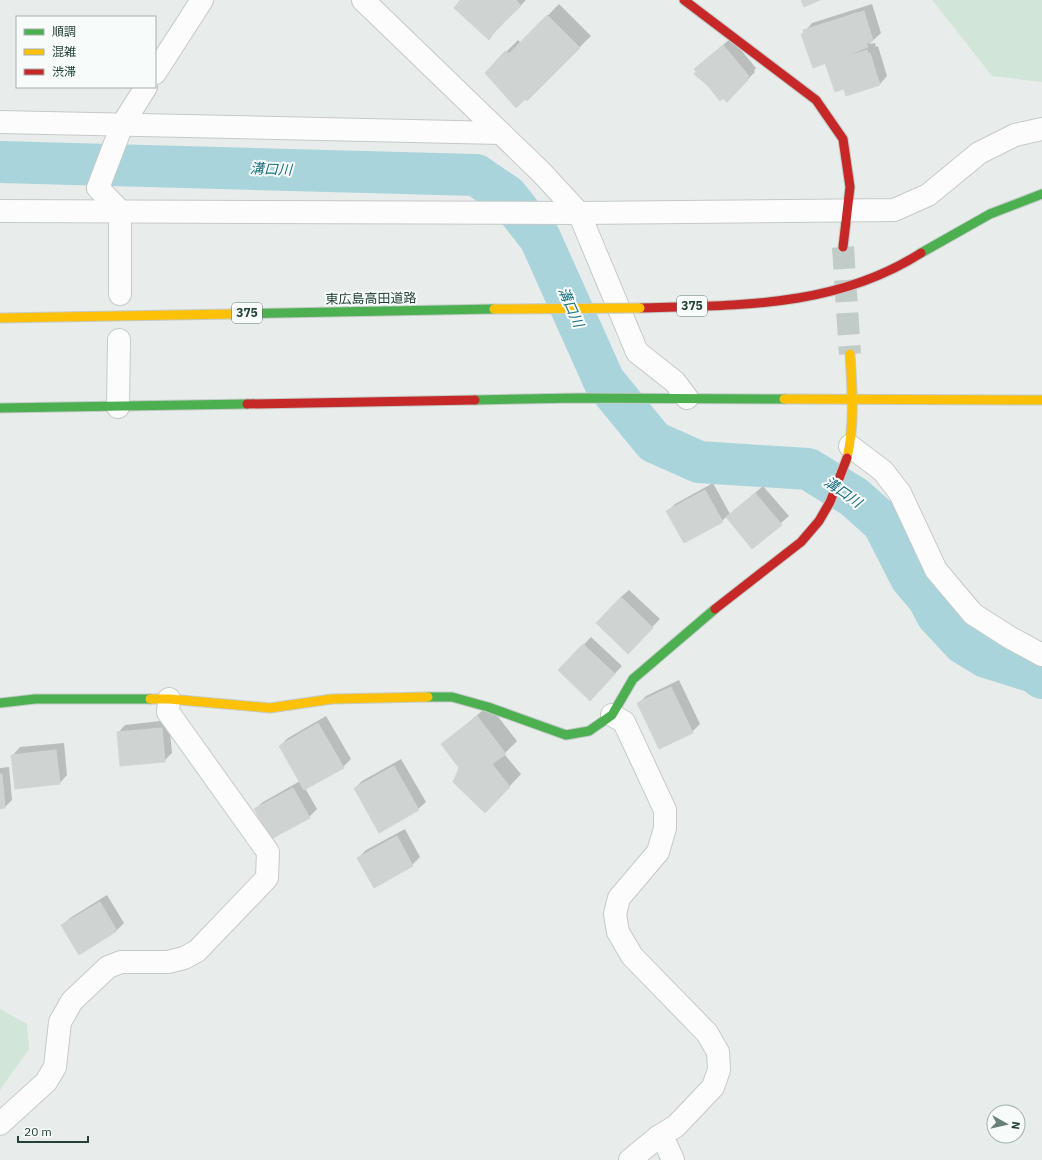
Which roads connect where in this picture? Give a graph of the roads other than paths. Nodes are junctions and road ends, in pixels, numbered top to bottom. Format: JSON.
{"nodes":[{"id":1,"x":202,"y":0,"type":"edge"},
{"id":2,"x":363,"y":0,"type":"edge"},
{"id":3,"x":684,"y":0,"type":"edge"},
{"id":4,"x":156,"y":71,"type":"edge"},
{"id":5,"x":145,"y":88,"type":"edge"},
{"id":6,"x":0,"y":122,"type":"edge"},
{"id":7,"x":122,"y":125,"type":"junction"},
{"id":8,"x":1042,"y":129,"type":"edge"},
{"id":9,"x":501,"y":133,"type":"junction"},
{"id":10,"x":1042,"y":194,"type":"edge"},
{"id":11,"x":846,"y":210,"type":"junction"},
{"id":12,"x":0,"y":211,"type":"edge"},
{"id":13,"x":120,"y":211,"type":"junction"},
{"id":14,"x":579,"y":213,"type":"junction"},
{"id":15,"x":842,"y":247,"type":"tunnel mouth"},
{"id":16,"x":120,"y":294,"type":"dead end"},
{"id":17,"x":0,"y":318,"type":"edge"},
{"id":18,"x":119,"y":340,"type":"dead end"},
{"id":19,"x":850,"y":354,"type":"tunnel mouth"},
{"id":20,"x":687,"y":398,"type":"junction"},
{"id":21,"x":852,"y":399,"type":"junction"},
{"id":22,"x":1042,"y":400,"type":"edge"},
{"id":23,"x":118,"y":407,"type":"junction"},
{"id":24,"x":0,"y":408,"type":"edge"},
{"id":25,"x":848,"y":455,"type":"junction"},
{"id":26,"x":1042,"y":655,"type":"edge"},
{"id":27,"x":169,"y":699,"type":"junction"},
{"id":28,"x":0,"y":703,"type":"edge"},
{"id":29,"x":612,"y":715,"type":"junction"},
{"id":30,"x":0,"y":1124,"type":"edge"},
{"id":31,"x":658,"y":1137,"type":"junction"},
{"id":32,"x":630,"y":1160,"type":"edge"},
{"id":33,"x":674,"y":1160,"type":"edge"}],
"edges":[{"from":1,"to":4,"type":"street"},
{"from":2,"to":9,"type":"street"},
{"from":3,"to":11,"type":"main road"},
{"from":5,"to":7,"type":"street"},
{"from":6,"to":7,"type":"street"},
{"from":7,"to":9,"type":"street"},
{"from":7,"to":13,"type":"street"},
{"from":8,"to":11,"type":"street"},
{"from":9,"to":14,"type":"street"},
{"from":10,"to":17,"type":"main road","name":"東広島高田道路","number":"375","bridge":true},
{"from":11,"to":14,"type":"street"},
{"from":11,"to":15,"type":"main road"},
{"from":12,"to":13,"type":"street"},
{"from":13,"to":14,"type":"street"},
{"from":13,"to":16,"type":"street"},
{"from":14,"to":20,"type":"street"},
{"from":18,"to":23,"type":"street"},
{"from":19,"to":21,"type":"main road"},
{"from":20,"to":21,"type":"main road"},
{"from":20,"to":23,"type":"main road"},
{"from":21,"to":22,"type":"main road"},
{"from":21,"to":25,"type":"main road"},
{"from":23,"to":24,"type":"main road"},
{"from":25,"to":26,"type":"street"},
{"from":25,"to":29,"type":"main road"},
{"from":27,"to":28,"type":"main road"},
{"from":27,"to":29,"type":"main road"},
{"from":27,"to":30,"type":"street"},
{"from":29,"to":31,"type":"street"},
{"from":31,"to":32,"type":"street"},
{"from":31,"to":33,"type":"street"}]}
